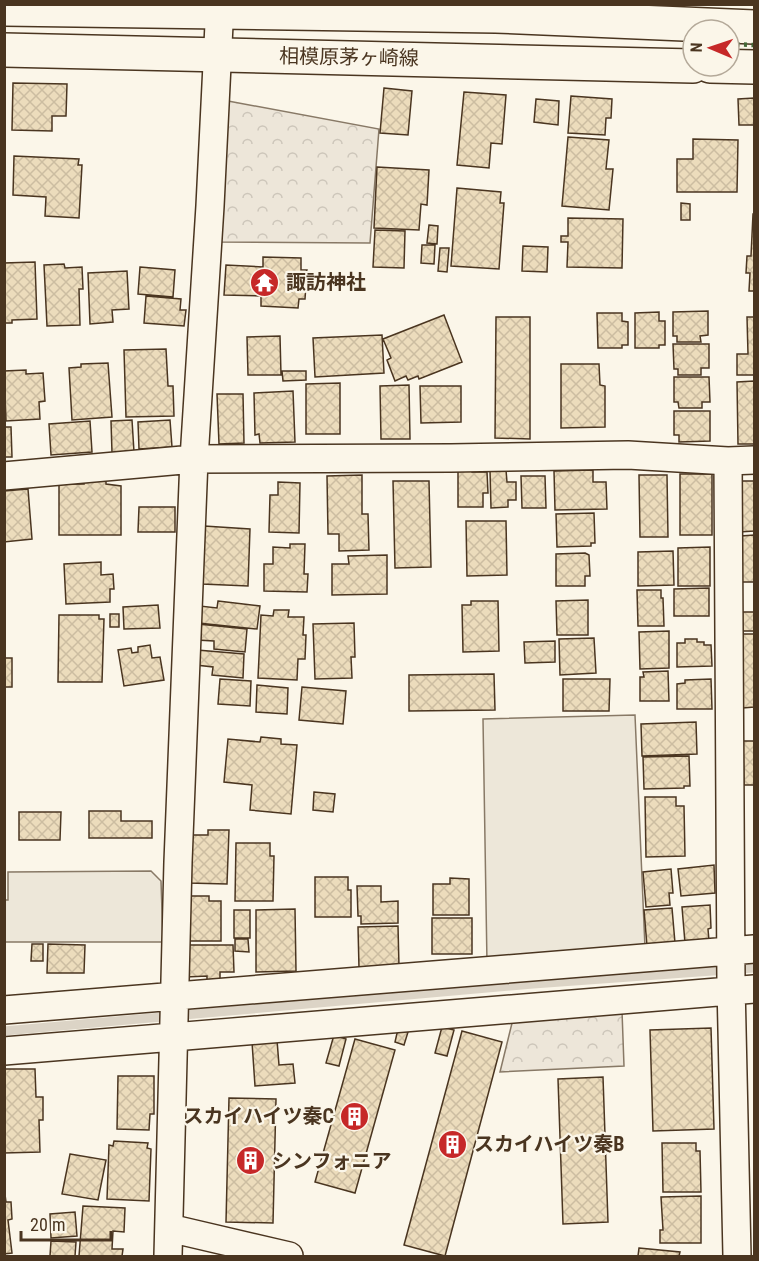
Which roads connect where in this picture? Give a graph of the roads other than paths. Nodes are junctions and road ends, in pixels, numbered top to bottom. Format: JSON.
{"nodes":[{"id":1,"x":4,"y":9,"type":"edge"},
{"id":2,"x":220,"y":9,"type":"edge"},
{"id":3,"x":754,"y":27,"type":"edge"},
{"id":4,"x":4,"y":50,"type":"edge"},
{"id":5,"x":218,"y":54,"type":"junction"},
{"id":6,"x":681,"y":66,"type":"edge"},
{"id":7,"x":194,"y":459,"type":"junction"},
{"id":8,"x":741,"y":460,"type":"edge"},
{"id":9,"x":4,"y":476,"type":"edge"},
{"id":10,"x":739,"y":971,"type":"edge"},
{"id":11,"x":4,"y":1011,"type":"edge"},
{"id":12,"x":174,"y":1017,"type":"junction"},
{"id":13,"x":4,"y":1052,"type":"edge"},
{"id":14,"x":169,"y":1228,"type":"junction"},
{"id":15,"x":168,"y":1257,"type":"edge"},
{"id":16,"x":290,"y":1257,"type":"edge"},
{"id":17,"x":737,"y":1257,"type":"edge"}],
"edges":[{"from":1,"to":2,"type":"main road"},
{"from":2,"to":3,"type":"main road"},
{"from":2,"to":5,"type":"street"},
{"from":4,"to":5,"type":"main road","name":"相模原茅ヶ崎線"},
{"from":5,"to":6,"type":"main road","name":"相模原茅ヶ崎線"},
{"from":5,"to":7,"type":"street"},
{"from":7,"to":8,"type":"street"},
{"from":7,"to":9,"type":"street"},
{"from":7,"to":12,"type":"street"},
{"from":8,"to":10,"type":"street"},
{"from":10,"to":12,"type":"street"},
{"from":10,"to":12,"type":"street"},
{"from":10,"to":17,"type":"street"},
{"from":11,"to":12,"type":"street"},
{"from":12,"to":13,"type":"street"},
{"from":12,"to":14,"type":"street"},
{"from":14,"to":15,"type":"street"},
{"from":14,"to":16,"type":"street"}]}
